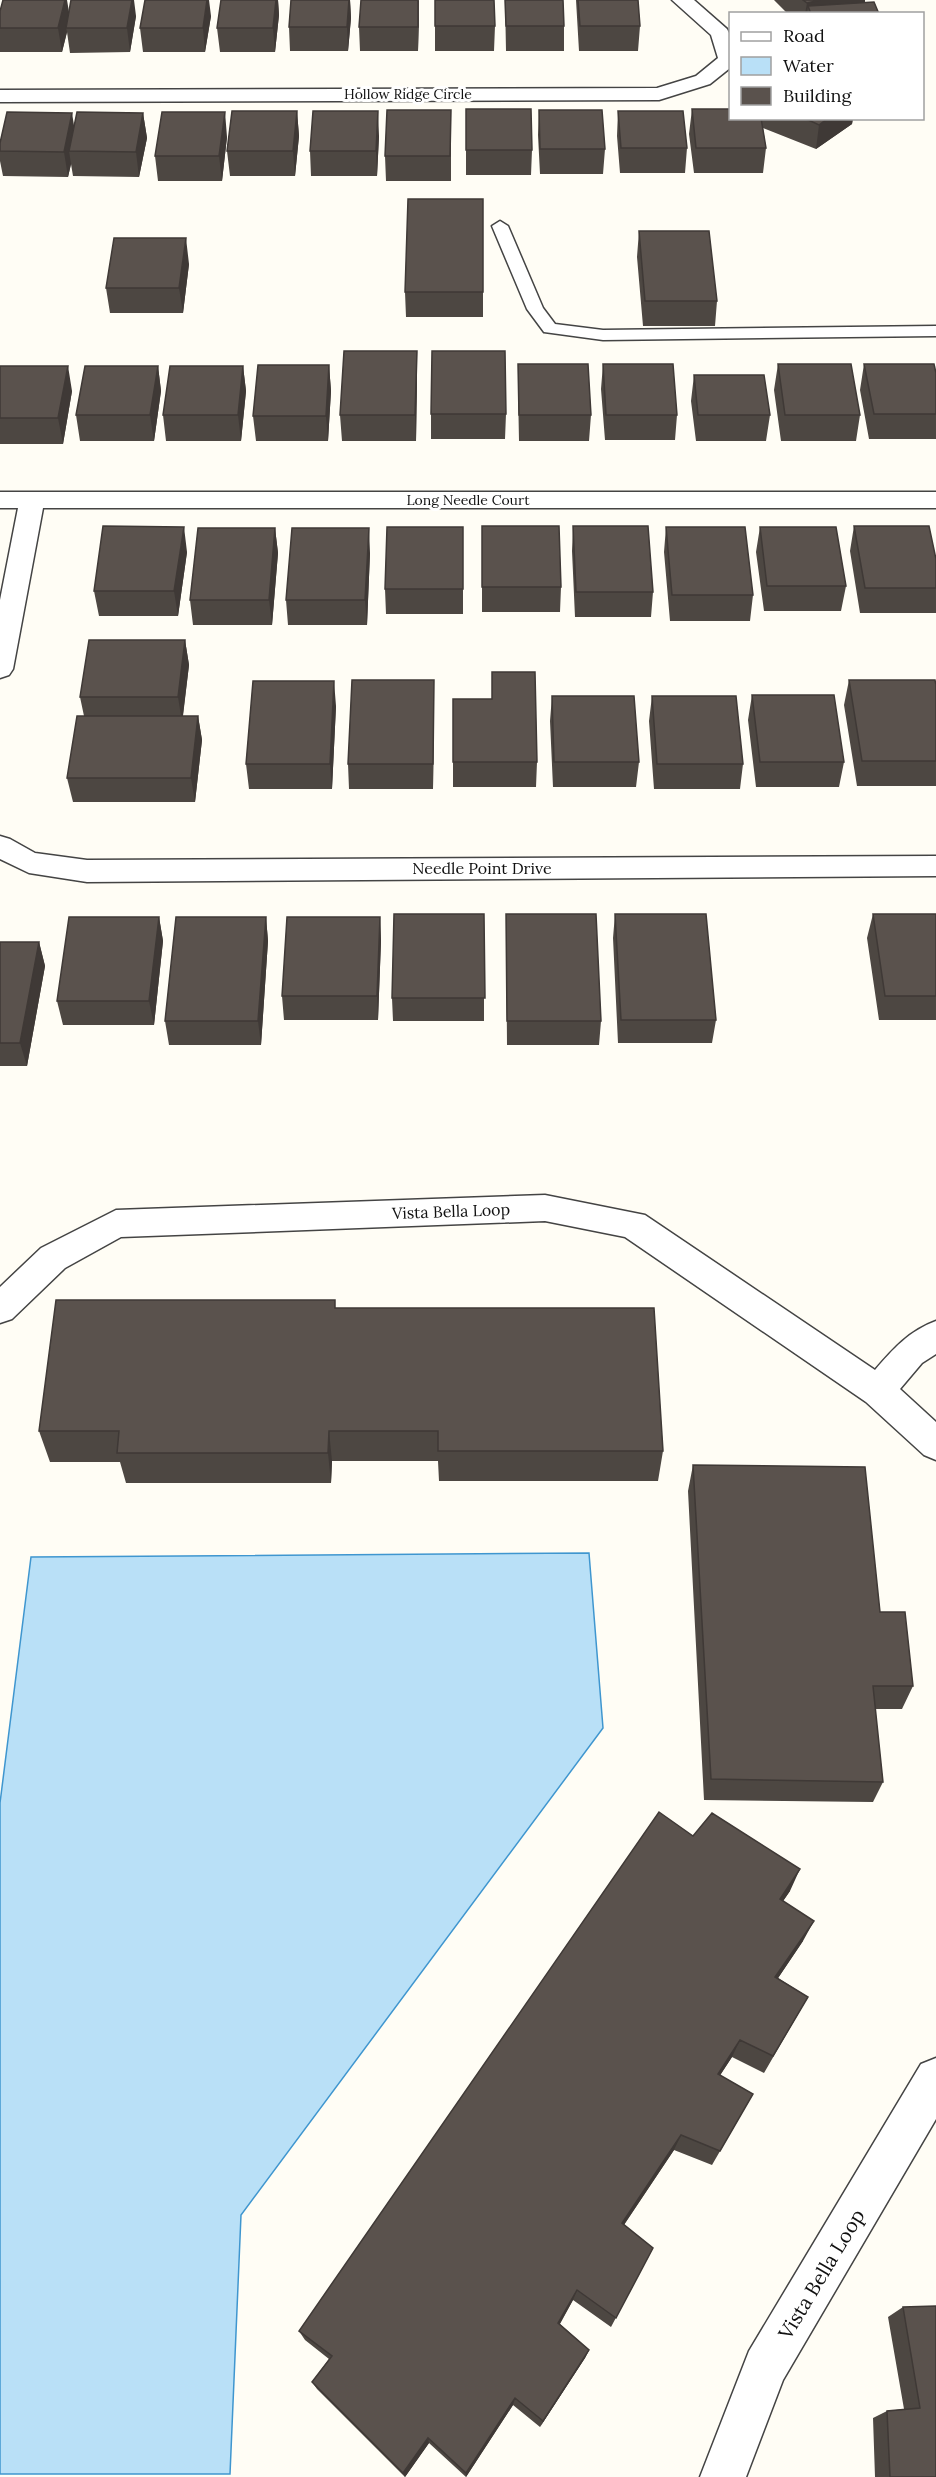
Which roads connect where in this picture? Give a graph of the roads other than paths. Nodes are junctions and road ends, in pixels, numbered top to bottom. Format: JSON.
{"nodes":[{"id":1,"x":682,"y":0,"type":"edge"},
{"id":2,"x":0,"y":96,"type":"edge"},
{"id":3,"x":500,"y":226,"type":"dead end"},
{"id":4,"x":936,"y":331,"type":"edge"},
{"id":5,"x":0,"y":500,"type":"edge"},
{"id":6,"x":32,"y":500,"type":"junction"},
{"id":7,"x":936,"y":500,"type":"edge"},
{"id":8,"x":0,"y":669,"type":"edge"},
{"id":9,"x":0,"y":846,"type":"edge"},
{"id":10,"x":936,"y":866,"type":"edge"},
{"id":11,"x":0,"y":1309,"type":"edge"},
{"id":12,"x":936,"y":1336,"type":"edge"},
{"id":13,"x":878,"y":1391,"type":"junction"},
{"id":14,"x":936,"y":1444,"type":"edge"},
{"id":15,"x":936,"y":2079,"type":"edge"},
{"id":16,"x":723,"y":2477,"type":"edge"}],
"edges":[{"from":1,"to":2,"type":"street","name":"Hollow Ridge Circle"},
{"from":3,"to":4,"type":"lane"},
{"from":5,"to":6,"type":"street","name":"Long Needle Court"},
{"from":6,"to":7,"type":"street","name":"Long Needle Court"},
{"from":6,"to":8,"type":"street"},
{"from":9,"to":10,"type":"street","name":"Needle Point Drive"},
{"from":11,"to":13,"type":"street","name":"Vista Bella Loop"},
{"from":12,"to":13,"type":"street"},
{"from":13,"to":14,"type":"street","name":"Vista Bella Loop"},
{"from":15,"to":16,"type":"street","name":"Vista Bella Loop"}]}
